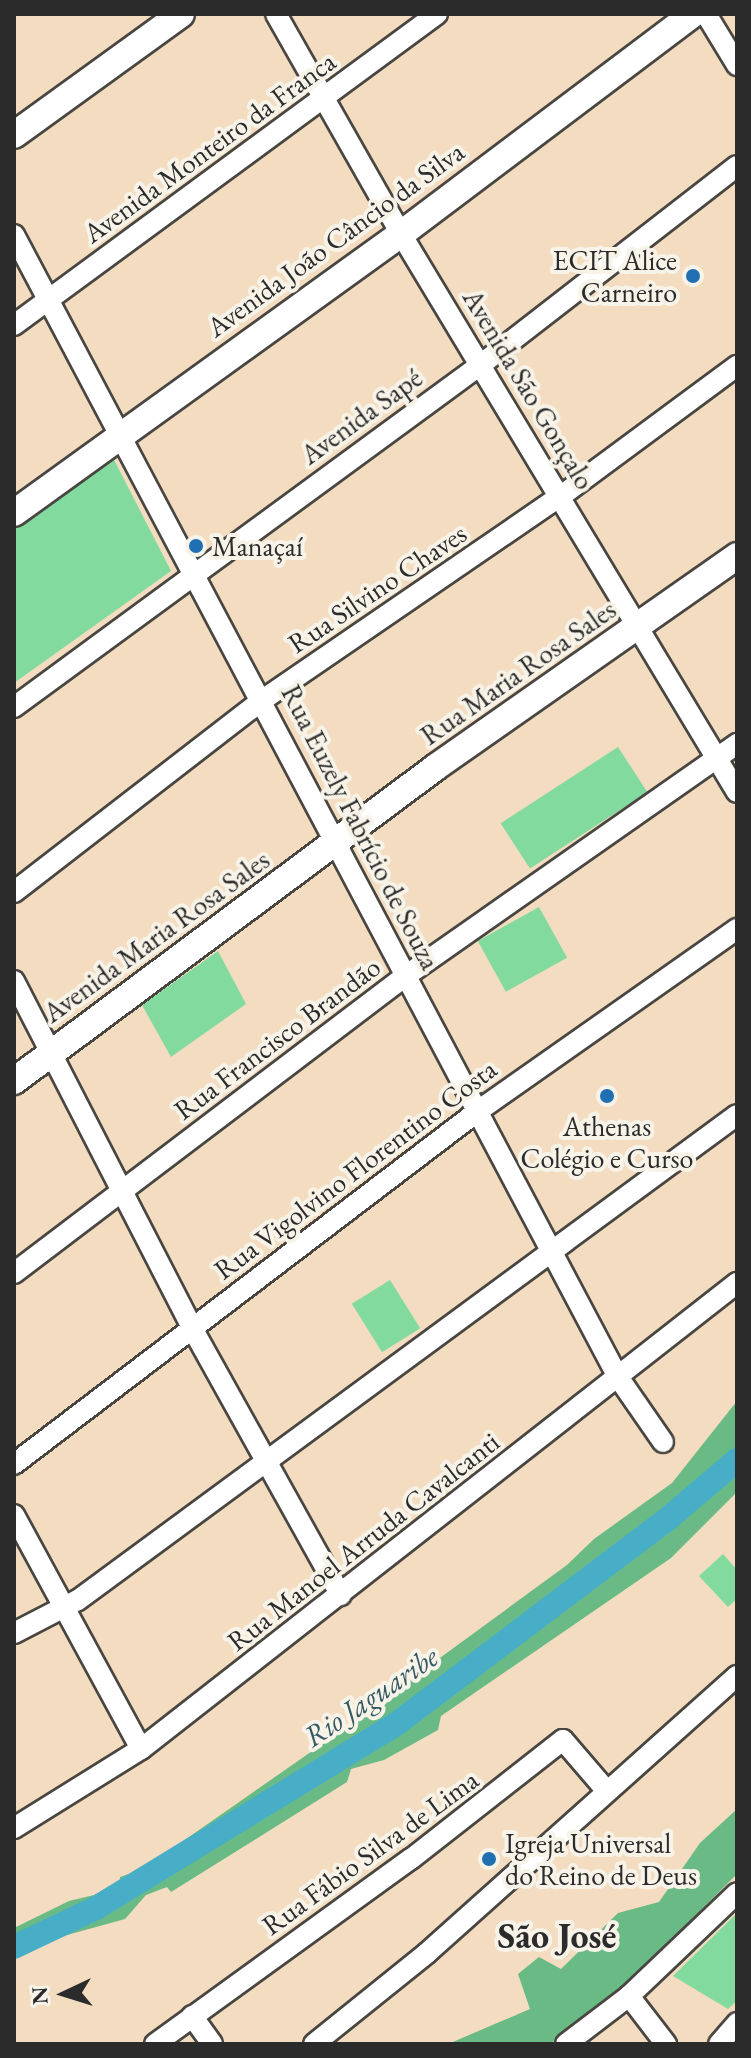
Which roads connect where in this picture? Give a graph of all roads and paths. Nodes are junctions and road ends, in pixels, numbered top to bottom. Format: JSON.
{"nodes":[{"id":1,"x":181,"y":14,"type":"edge"},
{"id":2,"x":276,"y":14,"type":"edge"},
{"id":3,"x":437,"y":14,"type":"edge"},
{"id":4,"x":693,"y":14,"type":"edge"},
{"id":5,"x":706,"y":14,"type":"edge"},
{"id":6,"x":737,"y":65,"type":"edge"},
{"id":7,"x":326,"y":98,"type":"junction"},
{"id":8,"x":14,"y":135,"type":"edge"},
{"id":9,"x":737,"y":166,"type":"edge"},
{"id":10,"x":401,"y":234,"type":"junction"},
{"id":11,"x":14,"y":235,"type":"edge"},
{"id":12,"x":48,"y":299,"type":"junction"},
{"id":13,"x":14,"y":325,"type":"edge"},
{"id":14,"x":483,"y":363,"type":"junction"},
{"id":15,"x":737,"y":366,"type":"edge"},
{"id":16,"x":121,"y":432,"type":"junction"},
{"id":17,"x":561,"y":496,"type":"junction"},
{"id":18,"x":14,"y":513,"type":"edge"},
{"id":19,"x":737,"y":556,"type":"edge"},
{"id":20,"x":194,"y":572,"type":"junction"},
{"id":21,"x":640,"y":627,"type":"junction"},
{"id":22,"x":264,"y":699,"type":"junction"},
{"id":23,"x":14,"y":707,"type":"edge"},
{"id":24,"x":737,"y":744,"type":"edge"},
{"id":25,"x":717,"y":759,"type":"junction"},
{"id":26,"x":737,"y":792,"type":"edge"},
{"id":27,"x":336,"y":842,"type":"junction"},
{"id":28,"x":14,"y":892,"type":"edge"},
{"id":29,"x":737,"y":929,"type":"edge"},
{"id":30,"x":407,"y":975,"type":"junction"},
{"id":31,"x":14,"y":981,"type":"edge"},
{"id":32,"x":51,"y":1053,"type":"junction"},
{"id":33,"x":14,"y":1081,"type":"edge"},
{"id":34,"x":478,"y":1111,"type":"junction"},
{"id":35,"x":737,"y":1115,"type":"edge"},
{"id":36,"x":123,"y":1189,"type":"junction"},
{"id":37,"x":552,"y":1247,"type":"junction"},
{"id":38,"x":14,"y":1273,"type":"edge"},
{"id":39,"x":737,"y":1283,"type":"edge"},
{"id":40,"x":191,"y":1326,"type":"junction"},
{"id":41,"x":618,"y":1377,"type":"junction"},
{"id":42,"x":663,"y":1442,"type":"dead end"},
{"id":43,"x":266,"y":1461,"type":"junction"},
{"id":44,"x":14,"y":1464,"type":"edge"},
{"id":45,"x":14,"y":1515,"type":"edge"},
{"id":46,"x":341,"y":1595,"type":"junction"},
{"id":47,"x":62,"y":1608,"type":"junction"},
{"id":48,"x":14,"y":1633,"type":"edge"},
{"id":49,"x":737,"y":1676,"type":"edge"},
{"id":50,"x":141,"y":1749,"type":"junction"},
{"id":51,"x":605,"y":1789,"type":"junction"},
{"id":52,"x":14,"y":1828,"type":"edge"},
{"id":53,"x":737,"y":1893,"type":"edge"},
{"id":54,"x":629,"y":1996,"type":"junction"},
{"id":55,"x":192,"y":2016,"type":"junction"},
{"id":56,"x":737,"y":2023,"type":"edge"},
{"id":57,"x":155,"y":2044,"type":"edge"},
{"id":58,"x":212,"y":2044,"type":"edge"},
{"id":59,"x":314,"y":2044,"type":"edge"},
{"id":60,"x":566,"y":2044,"type":"edge"},
{"id":61,"x":666,"y":2044,"type":"edge"},
{"id":62,"x":719,"y":2044,"type":"edge"}],
"edges":[{"from":1,"to":8,"type":"main road"},
{"from":2,"to":7,"type":"street","name":"Avenida São Gonçalo"},
{"from":3,"to":7,"type":"street","name":"Avenida Monteiro da Franca"},
{"from":4,"to":10,"type":"main road","name":"Avenida João Câncio da Silva"},
{"from":5,"to":6,"type":"street"},
{"from":7,"to":10,"type":"street","name":"Avenida São Gonçalo"},
{"from":7,"to":12,"type":"street","name":"Avenida Monteiro da Franca"},
{"from":9,"to":14,"type":"street","name":"Avenida Sapé"},
{"from":10,"to":14,"type":"street","name":"Avenida São Gonçalo"},
{"from":10,"to":16,"type":"main road","name":"Avenida João Câncio da Silva"},
{"from":11,"to":12,"type":"street","name":"Rua Euzely Fabrício de Souza"},
{"from":12,"to":13,"type":"street","name":"Avenida Monteiro da Franca"},
{"from":12,"to":16,"type":"street","name":"Rua Euzely Fabrício de Souza"},
{"from":14,"to":17,"type":"street","name":"Avenida São Gonçalo"},
{"from":14,"to":20,"type":"street","name":"Avenida Sapé"},
{"from":15,"to":17,"type":"street","name":"Rua Silvino Chaves"},
{"from":16,"to":18,"type":"main road","name":"Avenida João Câncio da Silva"},
{"from":16,"to":20,"type":"street","name":"Rua Euzely Fabrício de Souza"},
{"from":17,"to":21,"type":"street","name":"Avenida São Gonçalo"},
{"from":17,"to":22,"type":"street","name":"Rua Silvino Chaves"},
{"from":19,"to":21,"type":"main road","name":"Rua Maria Rosa Sales"},
{"from":20,"to":22,"type":"street","name":"Rua Euzely Fabrício de Souza"},
{"from":20,"to":23,"type":"street","name":"Avenida Sapé"},
{"from":21,"to":25,"type":"street","name":"Avenida São Gonçalo"},
{"from":21,"to":27,"type":"main road","name":"Rua Maria Rosa Sales"},
{"from":22,"to":27,"type":"street","name":"Rua Euzely Fabrício de Souza"},
{"from":22,"to":28,"type":"street","name":"Rua Silvino Chaves"},
{"from":24,"to":25,"type":"street","name":"Rua Francisco Brandão"},
{"from":25,"to":26,"type":"street","name":"Avenida São Gonçalo"},
{"from":25,"to":30,"type":"street","name":"Rua Francisco Brandão"},
{"from":27,"to":30,"type":"street","name":"Rua Euzely Fabrício de Souza"},
{"from":27,"to":32,"type":"main road","name":"Avenida Maria Rosa Sales"},
{"from":29,"to":34,"type":"street","name":"Rua Vigolvino Florentino Costa"},
{"from":30,"to":34,"type":"street","name":"Rua Euzely Fabrício de Souza"},
{"from":30,"to":36,"type":"street","name":"Rua Francisco Brandão"},
{"from":31,"to":32,"type":"street"},
{"from":32,"to":33,"type":"main road","name":"Avenida Maria Rosa Sales"},
{"from":32,"to":36,"type":"street"},
{"from":34,"to":37,"type":"street","name":"Rua Euzely Fabrício de Souza"},
{"from":34,"to":40,"type":"street","name":"Rua Vigolvino Florentino Costa"},
{"from":35,"to":37,"type":"street"},
{"from":36,"to":38,"type":"street","name":"Rua Francisco Brandão"},
{"from":36,"to":40,"type":"street"},
{"from":37,"to":41,"type":"street","name":"Rua Euzely Fabrício de Souza"},
{"from":37,"to":43,"type":"street"},
{"from":39,"to":41,"type":"street","name":"Rua Manoel Arruda Cavalcanti"},
{"from":40,"to":43,"type":"street"},
{"from":40,"to":44,"type":"street","name":"Rua Vigolvino Florentino Costa"},
{"from":41,"to":42,"type":"street","name":"Rua Euzely Fabrício de Souza"},
{"from":41,"to":46,"type":"street","name":"Rua Manoel Arruda Cavalcanti"},
{"from":43,"to":46,"type":"street"},
{"from":43,"to":47,"type":"street"},
{"from":45,"to":47,"type":"street"},
{"from":46,"to":50,"type":"street","name":"Rua Manoel Arruda Cavalcanti"},
{"from":47,"to":48,"type":"street"},
{"from":47,"to":50,"type":"street"},
{"from":49,"to":51,"type":"street"},
{"from":50,"to":52,"type":"street","name":"Rua Manoel Arruda Cavalcanti"},
{"from":51,"to":55,"type":"street","name":"Rua Fábio Silva de Lima"},
{"from":51,"to":59,"type":"street"},
{"from":53,"to":54,"type":"street"},
{"from":54,"to":60,"type":"street"},
{"from":54,"to":61,"type":"street"},
{"from":55,"to":57,"type":"street","name":"Rua Fábio Silva de Lima"},
{"from":55,"to":58,"type":"street"},
{"from":56,"to":62,"type":"street"}]}
